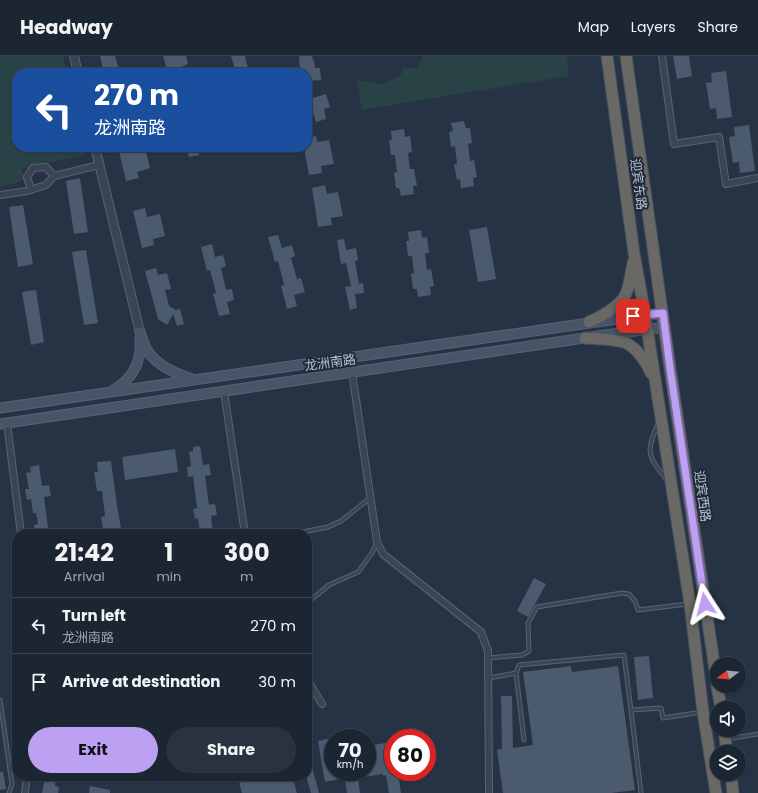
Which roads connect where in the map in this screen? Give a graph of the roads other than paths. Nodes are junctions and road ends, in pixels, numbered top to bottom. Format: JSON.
{"nodes":[{"id":1,"x":74,"y":56,"type":"edge"},
{"id":2,"x":607,"y":56,"type":"edge"},
{"id":3,"x":626,"y":56,"type":"edge"},
{"id":4,"x":662,"y":56,"type":"edge"},
{"id":5,"x":77,"y":68,"type":"edge"},
{"id":6,"x":96,"y":152,"type":"edge"},
{"id":7,"x":99,"y":165,"type":"junction"},
{"id":8,"x":54,"y":176,"type":"junction"},
{"id":9,"x":758,"y":178,"type":"edge"},
{"id":10,"x":31,"y":190,"type":"junction"},
{"id":11,"x":0,"y":196,"type":"edge"},
{"id":12,"x":634,"y":253,"type":"junction"},
{"id":13,"x":663,"y":313,"type":"junction"},
{"id":14,"x":645,"y":315,"type":"junction"},
{"id":15,"x":589,"y":322,"type":"junction"},
{"id":16,"x":665,"y":328,"type":"junction"},
{"id":17,"x":647,"y":329,"type":"junction"},
{"id":18,"x":140,"y":332,"type":"junction"},
{"id":19,"x":585,"y":338,"type":"junction"},
{"id":20,"x":352,"y":372,"type":"junction"},
{"id":21,"x":194,"y":380,"type":"junction"},
{"id":22,"x":656,"y":382,"type":"junction"},
{"id":23,"x":224,"y":391,"type":"junction"},
{"id":24,"x":110,"y":392,"type":"junction"},
{"id":25,"x":0,"y":408,"type":"edge"},
{"id":26,"x":661,"y":417,"type":"junction"},
{"id":27,"x":4,"y":423,"type":"edge"},
{"id":28,"x":672,"y":485,"type":"junction"},
{"id":29,"x":370,"y":498,"type":"junction"},
{"id":30,"x":20,"y":529,"type":"edge"},
{"id":31,"x":244,"y":529,"type":"edge"},
{"id":32,"x":312,"y":530,"type":"edge"},
{"id":33,"x":377,"y":542,"type":"junction"},
{"id":34,"x":312,"y":599,"type":"edge"},
{"id":35,"x":690,"y":604,"type":"junction"},
{"id":36,"x":713,"y":657,"type":"edge"},
{"id":37,"x":488,"y":658,"type":"junction"},
{"id":38,"x":516,"y":673,"type":"junction"},
{"id":39,"x":488,"y":678,"type":"junction"},
{"id":40,"x":312,"y":687,"type":"edge"},
{"id":41,"x":0,"y":700,"type":"edge"},
{"id":42,"x":322,"y":704,"type":"dead end"},
{"id":43,"x":630,"y":710,"type":"junction"},
{"id":44,"x":703,"y":712,"type":"junction"},
{"id":45,"x":746,"y":734,"type":"edge"},
{"id":46,"x":758,"y":734,"type":"edge"},
{"id":47,"x":524,"y":740,"type":"dead end"},
{"id":48,"x":26,"y":781,"type":"edge"},
{"id":49,"x":732,"y":781,"type":"edge"},
{"id":50,"x":9,"y":793,"type":"edge"},
{"id":51,"x":25,"y":793,"type":"edge"},
{"id":52,"x":489,"y":793,"type":"edge"},
{"id":53,"x":641,"y":793,"type":"edge"},
{"id":54,"x":716,"y":793,"type":"edge"},
{"id":55,"x":734,"y":793,"type":"edge"}],
"edges":[{"from":1,"to":5,"type":"street"},
{"from":2,"to":12,"type":"highway","name":"迎宾东路"},
{"from":3,"to":13,"type":"highway","name":"迎宾东路"},
{"from":4,"to":9,"type":"street"},
{"from":6,"to":7,"type":"street"},
{"from":7,"to":8,"type":"street"},
{"from":7,"to":18,"type":"street"},
{"from":8,"to":10,"type":"street"},
{"from":8,"to":10,"type":"street"},
{"from":10,"to":11,"type":"street"},
{"from":12,"to":14,"type":"highway","name":"迎宾东路"},
{"from":12,"to":15,"type":"highway"},
{"from":13,"to":14,"type":"main road","name":"龙洲南路"},
{"from":13,"to":16,"type":"highway","name":"迎宾西路"},
{"from":14,"to":15,"type":"main road","name":"龙洲南路"},
{"from":14,"to":17,"type":"highway"},
{"from":15,"to":21,"type":"main road","name":"龙洲南路"},
{"from":16,"to":17,"type":"main road","name":"龙洲南路"},
{"from":16,"to":36,"type":"highway","name":"迎宾西路"},
{"from":17,"to":19,"type":"main road","name":"龙洲南路"},
{"from":17,"to":22,"type":"highway"},
{"from":18,"to":21,"type":"main road"},
{"from":18,"to":24,"type":"main road"},
{"from":19,"to":20,"type":"main road","name":"龙洲南路"},
{"from":19,"to":22,"type":"highway"},
{"from":20,"to":23,"type":"main road","name":"龙洲南路"},
{"from":20,"to":29,"type":"street"},
{"from":21,"to":24,"type":"main road","name":"龙洲南路"},
{"from":22,"to":26,"type":"highway"},
{"from":23,"to":27,"type":"main road","name":"龙洲南路"},
{"from":23,"to":31,"type":"street"},
{"from":24,"to":25,"type":"main road","name":"龙洲南路"},
{"from":26,"to":28,"type":"highway"},
{"from":26,"to":28,"type":"lane"},
{"from":27,"to":30,"type":"street"},
{"from":28,"to":35,"type":"highway"},
{"from":29,"to":32,"type":"lane"},
{"from":29,"to":33,"type":"street"},
{"from":33,"to":34,"type":"lane"},
{"from":33,"to":37,"type":"street"},
{"from":35,"to":37,"type":"lane"},
{"from":35,"to":44,"type":"highway"},
{"from":37,"to":39,"type":"street"},
{"from":38,"to":39,"type":"lane"},
{"from":38,"to":43,"type":"lane"},
{"from":38,"to":47,"type":"lane"},
{"from":39,"to":52,"type":"street"},
{"from":40,"to":42,"type":"street"},
{"from":41,"to":50,"type":"lane"},
{"from":43,"to":44,"type":"lane"},
{"from":43,"to":53,"type":"lane"},
{"from":44,"to":54,"type":"highway"},
{"from":45,"to":46,"type":"lane"},
{"from":48,"to":51,"type":"street"},
{"from":49,"to":55,"type":"highway"}]}
